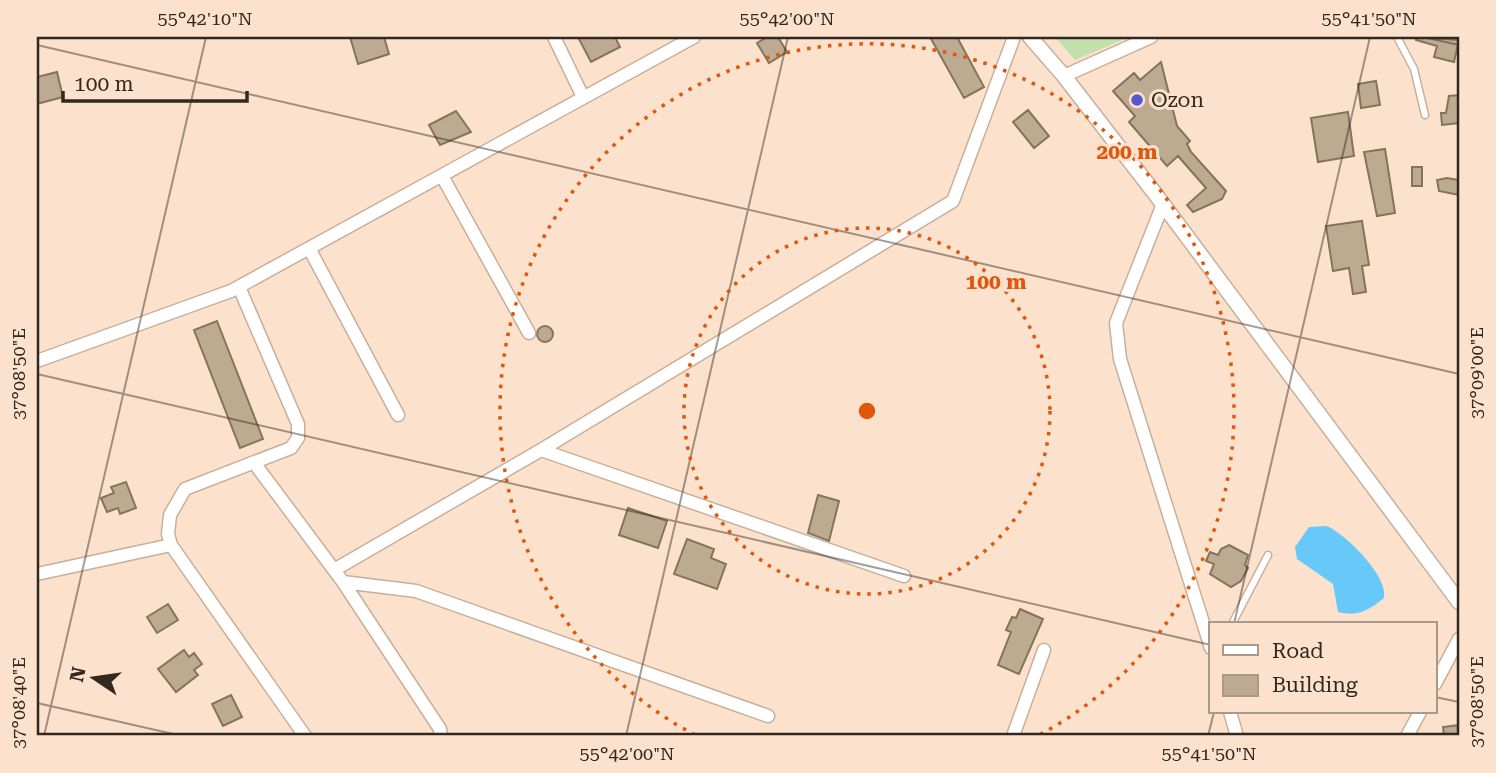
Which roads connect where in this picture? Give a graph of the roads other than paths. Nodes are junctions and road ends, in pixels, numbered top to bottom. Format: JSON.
{"nodes":[{"id":1,"x":554,"y":37,"type":"edge"},
{"id":2,"x":694,"y":37,"type":"edge"},
{"id":3,"x":1014,"y":37,"type":"edge"},
{"id":4,"x":1030,"y":37,"type":"edge"},
{"id":5,"x":1151,"y":37,"type":"edge"},
{"id":6,"x":1397,"y":37,"type":"edge"},
{"id":7,"x":1064,"y":76,"type":"junction"},
{"id":8,"x":583,"y":97,"type":"junction"},
{"id":9,"x":1425,"y":115,"type":"dead end"},
{"id":10,"x":442,"y":176,"type":"junction"},
{"id":11,"x":1163,"y":204,"type":"junction"},
{"id":12,"x":310,"y":250,"type":"junction"},
{"id":13,"x":239,"y":287,"type":"junction"},
{"id":14,"x":529,"y":333,"type":"dead end"},
{"id":15,"x":37,"y":361,"type":"edge"},
{"id":16,"x":398,"y":415,"type":"dead end"},
{"id":17,"x":541,"y":450,"type":"junction"},
{"id":18,"x":255,"y":464,"type":"junction"},
{"id":19,"x":171,"y":545,"type":"junction"},
{"id":20,"x":1268,"y":555,"type":"dead end"},
{"id":21,"x":334,"y":569,"type":"junction"},
{"id":22,"x":37,"y":574,"type":"edge"},
{"id":23,"x":904,"y":576,"type":"dead end"},
{"id":24,"x":343,"y":582,"type":"junction"},
{"id":25,"x":1459,"y":600,"type":"edge"},
{"id":26,"x":1233,"y":622,"type":"edge"},
{"id":27,"x":1459,"y":639,"type":"edge"},
{"id":28,"x":1209,"y":643,"type":"edge"},
{"id":29,"x":1044,"y":650,"type":"dead end"},
{"id":30,"x":1436,"y":682,"type":"edge"},
{"id":31,"x":1231,"y":714,"type":"edge"},
{"id":32,"x":1419,"y":714,"type":"edge"},
{"id":33,"x":768,"y":716,"type":"dead end"},
{"id":34,"x":305,"y":736,"type":"edge"},
{"id":35,"x":441,"y":736,"type":"edge"},
{"id":36,"x":1013,"y":736,"type":"edge"},
{"id":37,"x":1237,"y":736,"type":"edge"},
{"id":38,"x":1406,"y":736,"type":"edge"}],
"edges":[{"from":1,"to":8,"type":"street"},
{"from":2,"to":8,"type":"street"},
{"from":3,"to":17,"type":"street"},
{"from":4,"to":7,"type":"street"},
{"from":5,"to":7,"type":"street"},
{"from":6,"to":9,"type":"lane"},
{"from":7,"to":11,"type":"street"},
{"from":8,"to":10,"type":"street"},
{"from":10,"to":12,"type":"street"},
{"from":10,"to":14,"type":"street"},
{"from":11,"to":25,"type":"street"},
{"from":11,"to":28,"type":"street"},
{"from":12,"to":13,"type":"street"},
{"from":12,"to":16,"type":"street"},
{"from":13,"to":15,"type":"street"},
{"from":13,"to":18,"type":"street"},
{"from":17,"to":21,"type":"street"},
{"from":17,"to":23,"type":"street"},
{"from":18,"to":19,"type":"street"},
{"from":18,"to":21,"type":"street"},
{"from":19,"to":22,"type":"street"},
{"from":19,"to":34,"type":"street"},
{"from":20,"to":26,"type":"lane"},
{"from":21,"to":24,"type":"street"},
{"from":24,"to":33,"type":"street"},
{"from":24,"to":35,"type":"street"},
{"from":27,"to":30,"type":"street"},
{"from":29,"to":36,"type":"street"},
{"from":31,"to":37,"type":"street"},
{"from":32,"to":38,"type":"street"}]}
